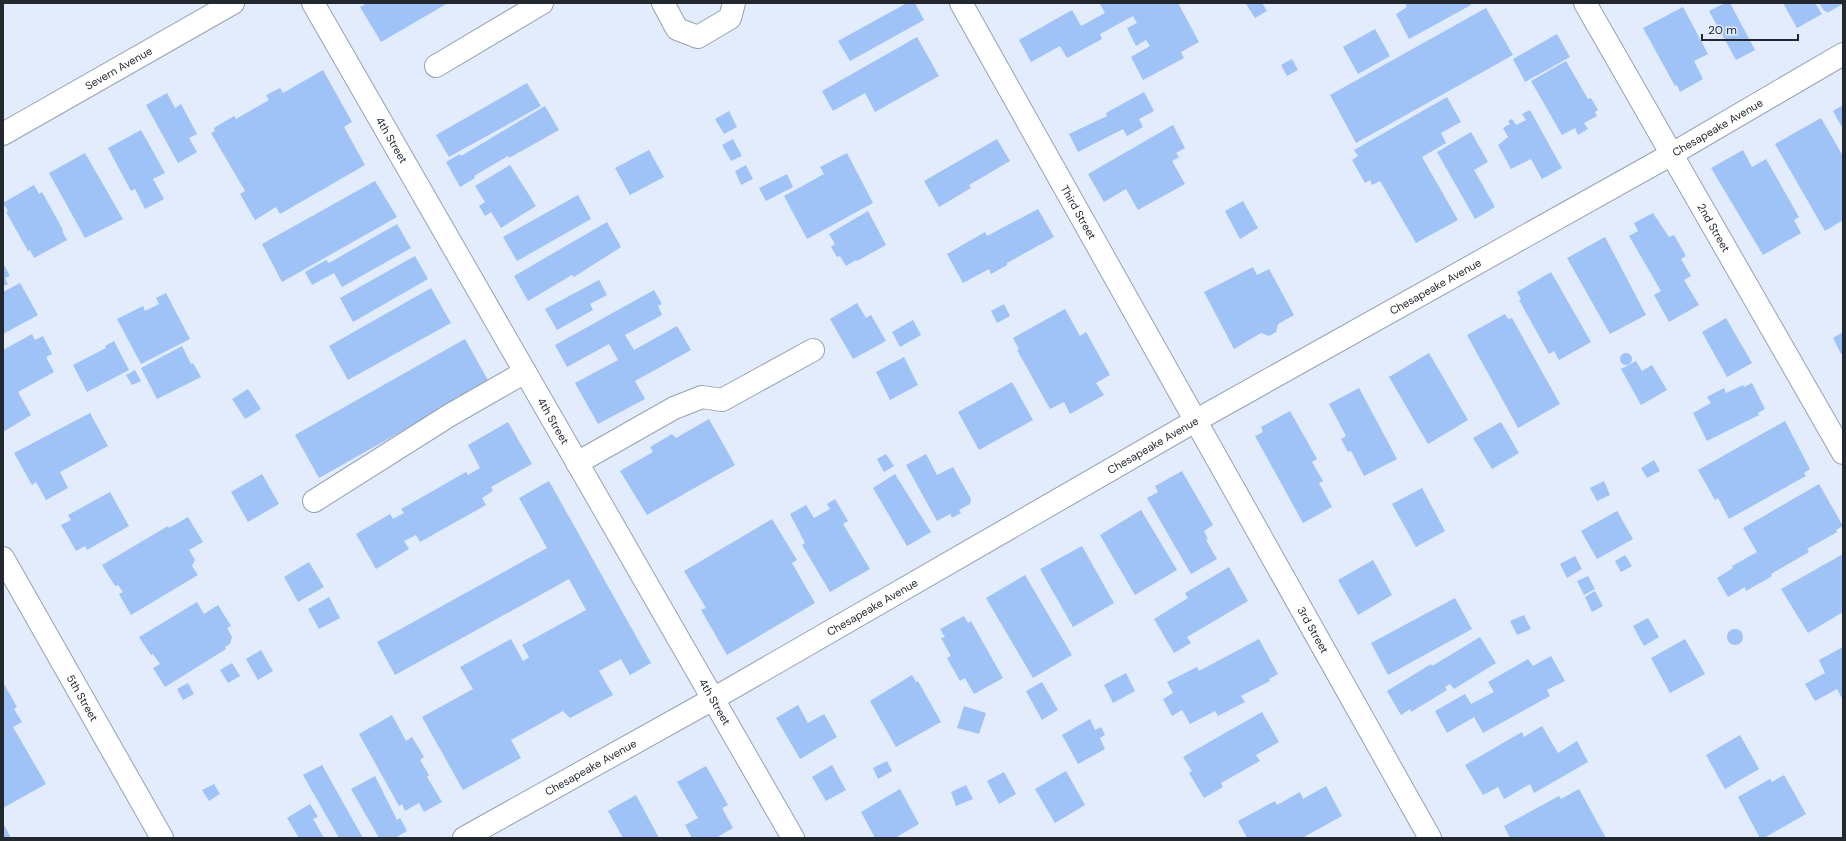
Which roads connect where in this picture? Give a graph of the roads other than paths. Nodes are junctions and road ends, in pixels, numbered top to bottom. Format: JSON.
{"nodes":[{"id":1,"x":233,"y":3,"type":"edge"},
{"id":2,"x":313,"y":3,"type":"edge"},
{"id":3,"x":542,"y":3,"type":"edge"},
{"id":4,"x":663,"y":3,"type":"edge"},
{"id":5,"x":734,"y":3,"type":"edge"},
{"id":6,"x":961,"y":3,"type":"edge"},
{"id":7,"x":1585,"y":3,"type":"edge"},
{"id":8,"x":1843,"y":54,"type":"edge"},
{"id":9,"x":436,"y":66,"type":"dead end"},
{"id":10,"x":5,"y":128,"type":"edge"},
{"id":11,"x":1672,"y":154,"type":"junction"},
{"id":12,"x":813,"y":350,"type":"dead end"},
{"id":13,"x":525,"y":372,"type":"junction"},
{"id":14,"x":1195,"y":421,"type":"junction"},
{"id":15,"x":1843,"y":453,"type":"edge"},
{"id":16,"x":577,"y":463,"type":"junction"},
{"id":17,"x":314,"y":501,"type":"dead end"},
{"id":18,"x":3,"y":558,"type":"edge"},
{"id":19,"x":713,"y":699,"type":"junction"},
{"id":20,"x":162,"y":838,"type":"edge"},
{"id":21,"x":464,"y":838,"type":"edge"},
{"id":22,"x":793,"y":838,"type":"edge"},
{"id":23,"x":1430,"y":838,"type":"edge"}],
"edges":[{"from":1,"to":10,"type":"street","name":"Severn Avenue"},
{"from":2,"to":13,"type":"street","name":"4th Street"},
{"from":3,"to":9,"type":"street"},
{"from":4,"to":5,"type":"street"},
{"from":6,"to":14,"type":"street","name":"Third Street"},
{"from":7,"to":11,"type":"street","name":"2nd Street"},
{"from":8,"to":11,"type":"street","name":"Chesapeake Avenue"},
{"from":11,"to":14,"type":"street","name":"Chesapeake Avenue"},
{"from":11,"to":15,"type":"street","name":"2nd Street"},
{"from":12,"to":16,"type":"street"},
{"from":13,"to":16,"type":"street","name":"4th Street"},
{"from":13,"to":17,"type":"street"},
{"from":14,"to":19,"type":"street","name":"Chesapeake Avenue"},
{"from":14,"to":23,"type":"street","name":"3rd Street"},
{"from":16,"to":19,"type":"street","name":"4th Street"},
{"from":18,"to":20,"type":"street","name":"5th Street"},
{"from":19,"to":21,"type":"street","name":"Chesapeake Avenue"},
{"from":19,"to":22,"type":"street","name":"4th Street"}]}
